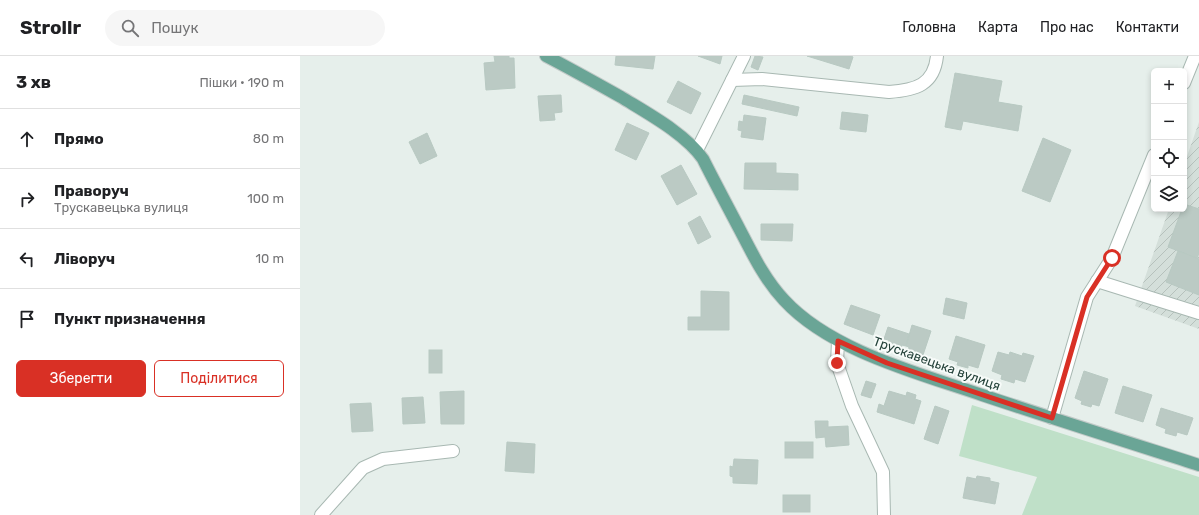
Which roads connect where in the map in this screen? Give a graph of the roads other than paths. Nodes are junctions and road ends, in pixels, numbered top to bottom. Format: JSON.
{"nodes":[{"id":1,"x":546,"y":56,"type":"edge"},
{"id":2,"x":744,"y":56,"type":"edge"},
{"id":3,"x":937,"y":56,"type":"edge"},
{"id":4,"x":1195,"y":56,"type":"edge"},
{"id":5,"x":1187,"y":76,"type":"edge"},
{"id":6,"x":732,"y":80,"type":"junction"},
{"id":7,"x":697,"y":150,"type":"junction"},
{"id":8,"x":1151,"y":163,"type":"edge"},
{"id":9,"x":1097,"y":281,"type":"junction"},
{"id":10,"x":1199,"y":313,"type":"edge"},
{"id":11,"x":838,"y":341,"type":"junction"},
{"id":12,"x":1052,"y":418,"type":"junction"},
{"id":13,"x":453,"y":451,"type":"dead end"},
{"id":14,"x":1199,"y":465,"type":"edge"},
{"id":15,"x":321,"y":515,"type":"edge"},
{"id":16,"x":884,"y":515,"type":"edge"}],
"edges":[{"from":1,"to":7,"type":"main road","name":"Трускавецька вулиця"},
{"from":2,"to":6,"type":"street"},
{"from":3,"to":6,"type":"street"},
{"from":4,"to":5,"type":"street"},
{"from":6,"to":7,"type":"street"},
{"from":7,"to":11,"type":"main road","name":"Трускавецька вулиця"},
{"from":8,"to":9,"type":"street"},
{"from":9,"to":10,"type":"street"},
{"from":9,"to":12,"type":"street"},
{"from":11,"to":12,"type":"main road","name":"Трускавецька вулиця"},
{"from":11,"to":16,"type":"street"},
{"from":12,"to":14,"type":"main road","name":"Трускавецька вулиця"},
{"from":13,"to":15,"type":"street"}]}
